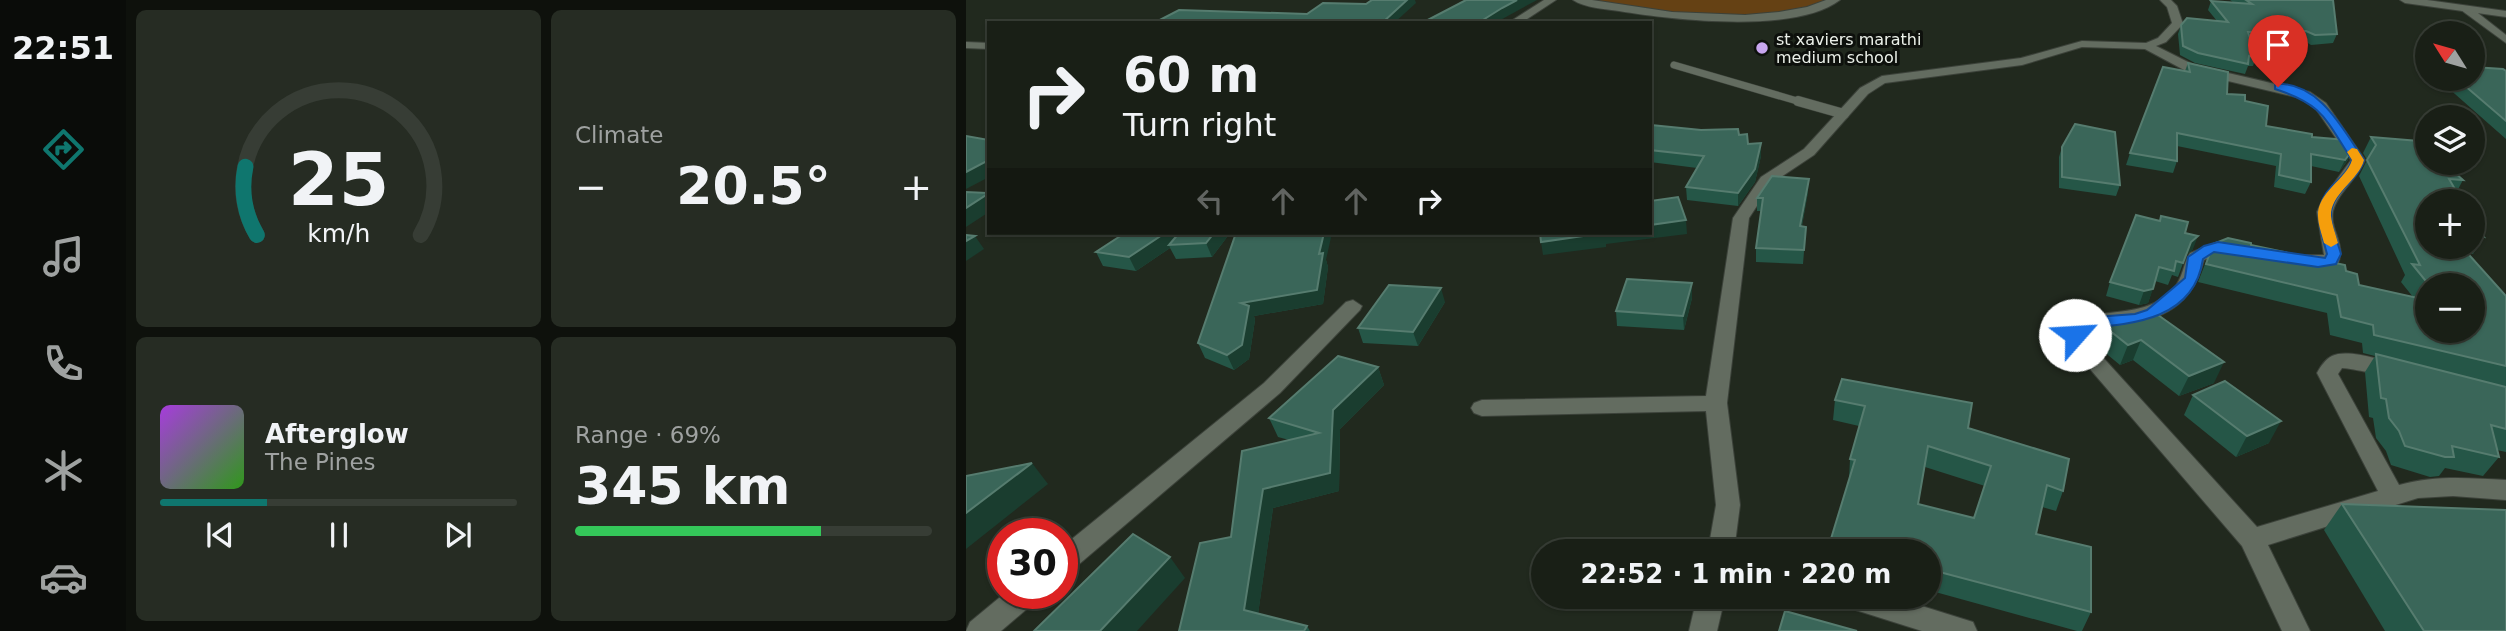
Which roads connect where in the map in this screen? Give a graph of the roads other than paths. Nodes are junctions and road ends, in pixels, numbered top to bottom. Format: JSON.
{"nodes":[{"id":1,"x":1551,"y":0,"type":"edge"},
{"id":2,"x":1578,"y":0,"type":"edge"},
{"id":3,"x":1835,"y":0,"type":"edge"},
{"id":4,"x":2165,"y":0,"type":"edge"},
{"id":5,"x":2405,"y":0,"type":"edge"},
{"id":6,"x":2465,"y":8,"type":"junction"},
{"id":7,"x":2506,"y":14,"type":"edge"},
{"id":8,"x":1516,"y":21,"type":"edge"},
{"id":9,"x":2506,"y":40,"type":"edge"},
{"id":10,"x":966,"y":45,"type":"edge"},
{"id":11,"x":987,"y":46,"type":"edge"},
{"id":12,"x":2147,"y":46,"type":"junction"},
{"id":13,"x":1674,"y":65,"type":"dead end"},
{"id":14,"x":1844,"y":114,"type":"junction"},
{"id":15,"x":2255,"y":253,"type":"edge"},
{"id":16,"x":2281,"y":257,"type":"edge"},
{"id":17,"x":1353,"y":306,"type":"dead end"},
{"id":18,"x":2418,"y":376,"type":"edge"},
{"id":19,"x":1716,"y":403,"type":"junction"},
{"id":20,"x":1482,"y":408,"type":"dead end"},
{"id":21,"x":2506,"y":490,"type":"edge"},
{"id":22,"x":2393,"y":496,"type":"junction"},
{"id":23,"x":1723,"y":539,"type":"edge"},
{"id":24,"x":2252,"y":539,"type":"junction"},
{"id":25,"x":1078,"y":549,"type":"edge"},
{"id":26,"x":1006,"y":609,"type":"edge"},
{"id":27,"x":1708,"y":609,"type":"edge"},
{"id":28,"x":1892,"y":609,"type":"edge"},
{"id":29,"x":980,"y":631,"type":"edge"},
{"id":30,"x":1703,"y":631,"type":"edge"},
{"id":31,"x":1963,"y":631,"type":"edge"},
{"id":32,"x":2296,"y":631,"type":"edge"}],
"edges":[{"from":1,"to":8,"type":"street"},
{"from":2,"to":3,"type":"street"},
{"from":4,"to":12,"type":"street"},
{"from":5,"to":6,"type":"street"},
{"from":6,"to":7,"type":"street"},
{"from":6,"to":9,"type":"street"},
{"from":10,"to":11,"type":"street"},
{"from":12,"to":14,"type":"street"},
{"from":12,"to":16,"type":"street"},
{"from":13,"to":14,"type":"lane"},
{"from":14,"to":19,"type":"street"},
{"from":15,"to":24,"type":"street"},
{"from":17,"to":25,"type":"street"},
{"from":18,"to":22,"type":"street"},
{"from":19,"to":20,"type":"street"},
{"from":19,"to":23,"type":"street"},
{"from":21,"to":22,"type":"street"},
{"from":22,"to":24,"type":"street"},
{"from":24,"to":32,"type":"street"},
{"from":26,"to":29,"type":"street"},
{"from":27,"to":30,"type":"street"},
{"from":28,"to":31,"type":"street"}]}
